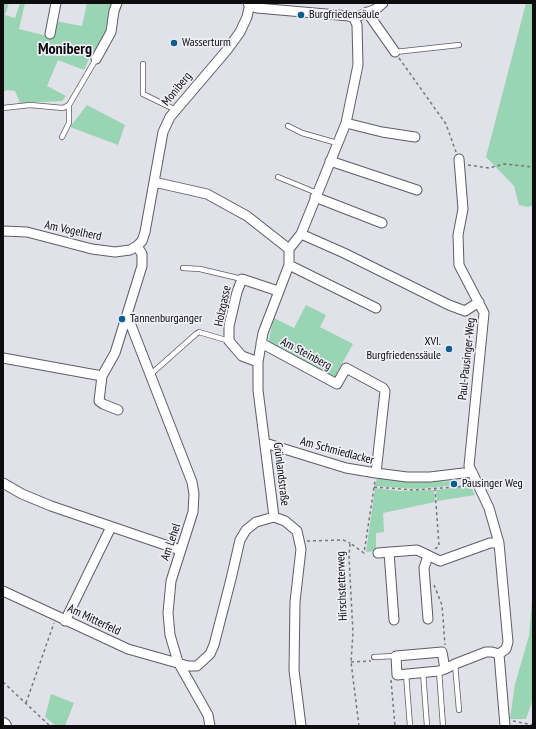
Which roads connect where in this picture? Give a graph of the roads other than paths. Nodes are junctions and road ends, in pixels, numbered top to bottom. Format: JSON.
{"nodes":[{"id":1,"x":56,"y":3,"type":"edge"},
{"id":2,"x":117,"y":3,"type":"edge"},
{"id":3,"x":383,"y":3,"type":"edge"},
{"id":4,"x":249,"y":4,"type":"edge"},
{"id":5,"x":367,"y":12,"type":"junction"},
{"id":6,"x":354,"y":18,"type":"junction"},
{"id":7,"x":50,"y":34,"type":"dead end"},
{"id":8,"x":459,"y":45,"type":"dead end"},
{"id":9,"x":395,"y":52,"type":"joint"},
{"id":10,"x":96,"y":58,"type":"joint"},
{"id":11,"x":143,"y":64,"type":"dead end"},
{"id":12,"x":70,"y":105,"type":"junction"},
{"id":13,"x":3,"y":108,"type":"edge"},
{"id":14,"x":176,"y":110,"type":"junction"},
{"id":15,"x":346,"y":123,"type":"junction"},
{"id":16,"x":288,"y":126,"type":"dead end"},
{"id":17,"x":62,"y":137,"type":"dead end"},
{"id":18,"x":415,"y":137,"type":"dead end"},
{"id":19,"x":337,"y":143,"type":"junction"},
{"id":20,"x":330,"y":161,"type":"junction"},
{"id":21,"x":459,"y":162,"type":"road end"},
{"id":22,"x":278,"y":176,"type":"dead end"},
{"id":23,"x":154,"y":182,"type":"junction"},
{"id":24,"x":417,"y":190,"type":"dead end"},
{"id":25,"x":316,"y":195,"type":"junction"},
{"id":26,"x":382,"y":223,"type":"dead end"},
{"id":27,"x":3,"y":231,"type":"edge"},
{"id":28,"x":301,"y":234,"type":"junction"},
{"id":29,"x":137,"y":246,"type":"junction"},
{"id":30,"x":290,"y":249,"type":"junction"},
{"id":31,"x":289,"y":265,"type":"junction"},
{"id":32,"x":183,"y":268,"type":"dead end"},
{"id":33,"x":242,"y":279,"type":"junction"},
{"id":34,"x":278,"y":291,"type":"junction"},
{"id":35,"x":479,"y":302,"type":"junction"},
{"id":36,"x":376,"y":308,"type":"dead end"},
{"id":37,"x":127,"y":315,"type":"junction"},
{"id":38,"x":229,"y":341,"type":"junction"},
{"id":39,"x":261,"y":343,"type":"junction"},
{"id":40,"x":3,"y":358,"type":"edge"},
{"id":41,"x":258,"y":362,"type":"junction"},
{"id":42,"x":151,"y":374,"type":"junction"},
{"id":43,"x":102,"y":376,"type":"junction"},
{"id":44,"x":118,"y":410,"type":"dead end"},
{"id":45,"x":265,"y":443,"type":"junction"},
{"id":46,"x":472,"y":472,"type":"junction"},
{"id":47,"x":376,"y":474,"type":"junction"},
{"id":48,"x":3,"y":483,"type":"edge"},
{"id":49,"x":274,"y":517,"type":"junction"},
{"id":50,"x":111,"y":528,"type":"junction"},
{"id":51,"x":499,"y":543,"type":"junction"},
{"id":52,"x":180,"y":550,"type":"junction"},
{"id":53,"x":389,"y":552,"type":"junction"},
{"id":54,"x":378,"y":553,"type":"dead end"},
{"id":55,"x":428,"y":556,"type":"junction"},
{"id":56,"x":3,"y":591,"type":"edge"},
{"id":57,"x":61,"y":619,"type":"junction"},
{"id":58,"x":428,"y":619,"type":"dead end"},
{"id":59,"x":394,"y":620,"type":"dead end"},
{"id":60,"x":499,"y":654,"type":"junction"},
{"id":61,"x":396,"y":656,"type":"junction"},
{"id":62,"x":374,"y":657,"type":"dead end"},
{"id":63,"x":178,"y":662,"type":"junction"},
{"id":64,"x":455,"y":664,"type":"junction"},
{"id":65,"x":442,"y":670,"type":"junction"},
{"id":66,"x":423,"y":672,"type":"junction"},
{"id":67,"x":401,"y":674,"type":"junction"},
{"id":68,"x":458,"y":710,"type":"dead end"},
{"id":69,"x":504,"y":722,"type":"edge"},
{"id":70,"x":210,"y":726,"type":"edge"},
{"id":71,"x":301,"y":726,"type":"edge"},
{"id":72,"x":410,"y":726,"type":"edge"},
{"id":73,"x":427,"y":726,"type":"edge"},
{"id":74,"x":443,"y":726,"type":"edge"}],
"edges":[{"from":1,"to":7,"type":"street"},
{"from":2,"to":10,"type":"street"},
{"from":3,"to":5,"type":"street"},
{"from":4,"to":6,"type":"street","name":"Moniberg"},
{"from":4,"to":14,"type":"street","name":"Moniberg"},
{"from":5,"to":6,"type":"street"},
{"from":5,"to":9,"type":"street"},
{"from":6,"to":15,"type":"street"},
{"from":8,"to":9,"type":"lane"},
{"from":10,"to":12,"type":"lane"},
{"from":11,"to":14,"type":"lane"},
{"from":12,"to":13,"type":"lane"},
{"from":12,"to":17,"type":"lane"},
{"from":14,"to":23,"type":"street","name":"Moniberg"},
{"from":15,"to":18,"type":"street"},
{"from":15,"to":19,"type":"street"},
{"from":16,"to":19,"type":"lane"},
{"from":19,"to":20,"type":"street"},
{"from":20,"to":24,"type":"street"},
{"from":20,"to":25,"type":"street"},
{"from":21,"to":35,"type":"street","name":"Paul-Pausinger-Weg"},
{"from":22,"to":25,"type":"lane"},
{"from":23,"to":29,"type":"street","name":"Moniberg"},
{"from":23,"to":30,"type":"street"},
{"from":25,"to":26,"type":"street"},
{"from":25,"to":28,"type":"street"},
{"from":27,"to":29,"type":"street","name":"Am Vogelherd"},
{"from":28,"to":30,"type":"street"},
{"from":28,"to":35,"type":"street"},
{"from":29,"to":37,"type":"street"},
{"from":30,"to":31,"type":"street","name":"Grünlandstraße"},
{"from":31,"to":34,"type":"street","name":"Grünlandstraße"},
{"from":31,"to":36,"type":"street"},
{"from":32,"to":33,"type":"lane"},
{"from":33,"to":34,"type":"street","name":"Holzgasse"},
{"from":33,"to":38,"type":"street","name":"Holzgasse"},
{"from":34,"to":39,"type":"street","name":"Grünlandstraße"},
{"from":35,"to":46,"type":"street","name":"Paul-Pausinger-Weg"},
{"from":37,"to":42,"type":"street","name":"Am Lehel"},
{"from":37,"to":43,"type":"street"},
{"from":38,"to":41,"type":"street","name":"Holzgasse"},
{"from":38,"to":42,"type":"lane"},
{"from":39,"to":41,"type":"street","name":"Grünlandstraße"},
{"from":39,"to":47,"type":"street","name":"Am Steinberg"},
{"from":40,"to":43,"type":"street"},
{"from":41,"to":45,"type":"street","name":"Grünlandstraße"},
{"from":42,"to":52,"type":"street","name":"Am Lehel"},
{"from":43,"to":44,"type":"street"},
{"from":45,"to":47,"type":"street","name":"Am Schmiedlacker"},
{"from":45,"to":49,"type":"street","name":"Grünlandstraße"},
{"from":46,"to":47,"type":"street","name":"Am Schmiedlacker"},
{"from":46,"to":51,"type":"street"},
{"from":48,"to":50,"type":"street"},
{"from":49,"to":63,"type":"street"},
{"from":49,"to":71,"type":"street","name":"Grünlandstraße"},
{"from":50,"to":52,"type":"street"},
{"from":50,"to":57,"type":"street"},
{"from":51,"to":55,"type":"street"},
{"from":51,"to":60,"type":"street"},
{"from":52,"to":63,"type":"street","name":"Am Lehel"},
{"from":53,"to":54,"type":"street"},
{"from":53,"to":55,"type":"street"},
{"from":53,"to":59,"type":"street"},
{"from":55,"to":58,"type":"street"},
{"from":56,"to":57,"type":"street","name":"Am Mitterfeld"},
{"from":57,"to":63,"type":"street","name":"Am Mitterfeld"},
{"from":60,"to":64,"type":"street"},
{"from":60,"to":69,"type":"street"},
{"from":61,"to":62,"type":"lane"},
{"from":61,"to":65,"type":"street"},
{"from":61,"to":67,"type":"street"},
{"from":63,"to":70,"type":"street","name":"Am Lehel"},
{"from":64,"to":65,"type":"street"},
{"from":64,"to":68,"type":"lane"},
{"from":65,"to":66,"type":"street"},
{"from":65,"to":74,"type":"lane"},
{"from":66,"to":67,"type":"street"},
{"from":66,"to":73,"type":"lane"},
{"from":67,"to":72,"type":"lane"}]}
